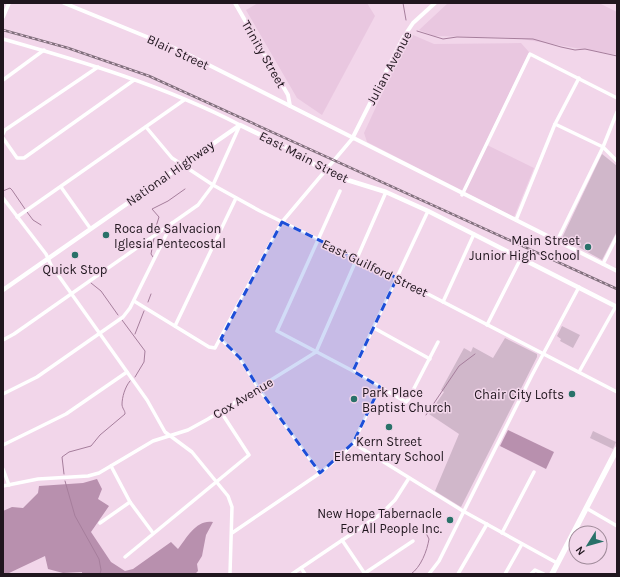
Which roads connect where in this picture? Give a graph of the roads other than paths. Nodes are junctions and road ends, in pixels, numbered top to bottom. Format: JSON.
{"nodes":[{"id":1,"x":9,"y":3,"type":"edge"},
{"id":2,"x":64,"y":3,"type":"edge"},
{"id":3,"x":235,"y":3,"type":"edge"},
{"id":4,"x":435,"y":3,"type":"edge"},
{"id":5,"x":3,"y":17,"type":"edge"},
{"id":6,"x":3,"y":39,"type":"edge"},
{"id":7,"x":44,"y":50,"type":"junction"},
{"id":8,"x":98,"y":67,"type":"junction"},
{"id":9,"x":579,"y":78,"type":"junction"},
{"id":10,"x":3,"y":80,"type":"edge"},
{"id":11,"x":134,"y":80,"type":"junction"},
{"id":12,"x":617,"y":98,"type":"edge"},
{"id":13,"x":184,"y":100,"type":"junction"},
{"id":14,"x":290,"y":106,"type":"junction"},
{"id":15,"x":617,"y":112,"type":"edge"},
{"id":16,"x":555,"y":124,"type":"junction"},
{"id":17,"x":240,"y":126,"type":"junction"},
{"id":18,"x":146,"y":127,"type":"junction"},
{"id":19,"x":3,"y":134,"type":"edge"},
{"id":20,"x":352,"y":139,"type":"junction"},
{"id":21,"x":3,"y":141,"type":"edge"},
{"id":22,"x":603,"y":148,"type":"junction"},
{"id":23,"x":617,"y":161,"type":"edge"},
{"id":24,"x":181,"y":165,"type":"junction"},
{"id":25,"x":325,"y":171,"type":"junction"},
{"id":26,"x":213,"y":185,"type":"junction"},
{"id":27,"x":61,"y":187,"type":"junction"},
{"id":28,"x":340,"y":191,"type":"dead end"},
{"id":29,"x":386,"y":192,"type":"junction"},
{"id":30,"x":462,"y":195,"type":"junction"},
{"id":31,"x":3,"y":198,"type":"edge"},
{"id":32,"x":236,"y":198,"type":"junction"},
{"id":33,"x":428,"y":211,"type":"junction"},
{"id":34,"x":17,"y":217,"type":"junction"},
{"id":35,"x":516,"y":220,"type":"junction"},
{"id":36,"x":173,"y":222,"type":"junction"},
{"id":37,"x":282,"y":222,"type":"junction"},
{"id":38,"x":90,"y":228,"type":"junction"},
{"id":39,"x":474,"y":234,"type":"junction"},
{"id":40,"x":617,"y":236,"type":"edge"},
{"id":41,"x":317,"y":240,"type":"junction"},
{"id":42,"x":557,"y":241,"type":"junction"},
{"id":43,"x":521,"y":258,"type":"junction"},
{"id":44,"x":48,"y":259,"type":"junction"},
{"id":45,"x":357,"y":259,"type":"junction"},
{"id":46,"x":602,"y":264,"type":"junction"},
{"id":47,"x":617,"y":271,"type":"edge"},
{"id":48,"x":397,"y":278,"type":"junction"},
{"id":49,"x":4,"y":288,"type":"edge"},
{"id":50,"x":579,"y":288,"type":"junction"},
{"id":51,"x":71,"y":293,"type":"junction"},
{"id":52,"x":134,"y":301,"type":"junction"},
{"id":53,"x":443,"y":302,"type":"junction"},
{"id":54,"x":616,"y":307,"type":"edge"},
{"id":55,"x":487,"y":325,"type":"junction"},
{"id":56,"x":175,"y":326,"type":"junction"},
{"id":57,"x":374,"y":328,"type":"junction"},
{"id":58,"x":99,"y":332,"type":"junction"},
{"id":59,"x":221,"y":339,"type":"junction"},
{"id":60,"x":3,"y":340,"type":"edge"},
{"id":61,"x":438,"y":342,"type":"dead end"},
{"id":62,"x":316,"y":352,"type":"junction"},
{"id":63,"x":543,"y":354,"type":"junction"},
{"id":64,"x":430,"y":359,"type":"junction"},
{"id":65,"x":353,"y":370,"type":"junction"},
{"id":66,"x":127,"y":372,"type":"junction"},
{"id":67,"x":579,"y":372,"type":"junction"},
{"id":68,"x":380,"y":387,"type":"junction"},
{"id":69,"x":259,"y":389,"type":"junction"},
{"id":70,"x":617,"y":392,"type":"edge"},
{"id":71,"x":3,"y":394,"type":"edge"},
{"id":72,"x":221,"y":412,"type":"junction"},
{"id":73,"x":170,"y":436,"type":"junction"},
{"id":74,"x":353,"y":443,"type":"junction"},
{"id":75,"x":3,"y":445,"type":"edge"},
{"id":76,"x":617,"y":449,"type":"edge"},
{"id":77,"x":112,"y":466,"type":"junction"},
{"id":78,"x":3,"y":469,"type":"edge"},
{"id":79,"x":534,"y":472,"type":"dead end"},
{"id":80,"x":320,"y":473,"type":"junction"},
{"id":81,"x":409,"y":478,"type":"junction"},
{"id":82,"x":215,"y":481,"type":"junction"},
{"id":83,"x":10,"y":485,"type":"junction"},
{"id":84,"x":3,"y":486,"type":"edge"},
{"id":85,"x":130,"y":502,"type":"junction"},
{"id":86,"x":586,"y":508,"type":"junction"},
{"id":87,"x":463,"y":511,"type":"junction"},
{"id":88,"x":100,"y":523,"type":"dead end"},
{"id":89,"x":487,"y":524,"type":"junction"},
{"id":90,"x":617,"y":526,"type":"edge"},
{"id":91,"x":153,"y":533,"type":"junction"},
{"id":92,"x":232,"y":533,"type":"junction"},
{"id":93,"x":502,"y":533,"type":"junction"},
{"id":94,"x":342,"y":540,"type":"junction"},
{"id":95,"x":412,"y":541,"type":"dead end"},
{"id":96,"x":522,"y":544,"type":"junction"},
{"id":97,"x":124,"y":557,"type":"dead end"},
{"id":98,"x":557,"y":563,"type":"junction"},
{"id":99,"x":301,"y":568,"type":"junction"},
{"id":100,"x":230,"y":574,"type":"edge"},
{"id":101,"x":292,"y":574,"type":"edge"},
{"id":102,"x":305,"y":574,"type":"edge"},
{"id":103,"x":365,"y":574,"type":"edge"},
{"id":104,"x":429,"y":574,"type":"edge"},
{"id":105,"x":458,"y":574,"type":"edge"},
{"id":106,"x":505,"y":574,"type":"edge"},
{"id":107,"x":531,"y":574,"type":"edge"},
{"id":108,"x":544,"y":574,"type":"edge"},
{"id":109,"x":552,"y":574,"type":"edge"}],
"edges":[{"from":1,"to":5,"type":"street"},
{"from":2,"to":14,"type":"street","name":"Blair Street"},
{"from":3,"to":14,"type":"street","name":"Trinity Street"},
{"from":4,"to":20,"type":"street","name":"Julian Avenue"},
{"from":6,"to":7,"type":"street","name":"East Main Street"},
{"from":7,"to":8,"type":"street","name":"East Main Street"},
{"from":7,"to":10,"type":"street"},
{"from":8,"to":11,"type":"street","name":"East Main Street"},
{"from":8,"to":19,"type":"street"},
{"from":9,"to":12,"type":"street"},
{"from":9,"to":16,"type":"street"},
{"from":9,"to":30,"type":"street"},
{"from":11,"to":13,"type":"street","name":"East Main Street"},
{"from":11,"to":21,"type":"street"},
{"from":13,"to":17,"type":"street","name":"East Main Street"},
{"from":13,"to":18,"type":"street"},
{"from":14,"to":20,"type":"street"},
{"from":15,"to":22,"type":"street"},
{"from":16,"to":22,"type":"street"},
{"from":16,"to":35,"type":"street"},
{"from":17,"to":24,"type":"main road","name":"National Highway"},
{"from":17,"to":25,"type":"main road","name":"East Main Street"},
{"from":17,"to":26,"type":"street"},
{"from":18,"to":24,"type":"street","name":"East Guilford Street"},
{"from":18,"to":27,"type":"street"},
{"from":20,"to":25,"type":"street"},
{"from":20,"to":30,"type":"street"},
{"from":22,"to":23,"type":"street"},
{"from":22,"to":42,"type":"street"},
{"from":24,"to":26,"type":"street","name":"East Guilford Street"},
{"from":24,"to":38,"type":"main road","name":"National Highway"},
{"from":25,"to":29,"type":"main road","name":"East Main Street"},
{"from":25,"to":37,"type":"street"},
{"from":26,"to":32,"type":"street","name":"East Guilford Street"},
{"from":26,"to":36,"type":"street"},
{"from":27,"to":34,"type":"street"},
{"from":27,"to":38,"type":"street"},
{"from":28,"to":41,"type":"street"},
{"from":29,"to":33,"type":"main road","name":"East Main Street"},
{"from":29,"to":45,"type":"street"},
{"from":30,"to":35,"type":"street"},
{"from":31,"to":34,"type":"street"},
{"from":32,"to":37,"type":"street","name":"East Guilford Street"},
{"from":32,"to":56,"type":"street"},
{"from":33,"to":39,"type":"main road","name":"East Main Street"},
{"from":33,"to":48,"type":"street"},
{"from":34,"to":44,"type":"street"},
{"from":35,"to":42,"type":"street"},
{"from":36,"to":51,"type":"street"},
{"from":36,"to":52,"type":"street"},
{"from":37,"to":41,"type":"street","name":"East Guilford Street"},
{"from":37,"to":59,"type":"street"},
{"from":38,"to":44,"type":"main road","name":"National Highway"},
{"from":39,"to":43,"type":"main road","name":"East Main Street"},
{"from":39,"to":53,"type":"street"},
{"from":40,"to":46,"type":"street"},
{"from":41,"to":45,"type":"street","name":"East Guilford Street"},
{"from":41,"to":62,"type":"street"},
{"from":42,"to":46,"type":"street"},
{"from":43,"to":50,"type":"main road","name":"East Main Street"},
{"from":43,"to":55,"type":"street"},
{"from":44,"to":49,"type":"main road","name":"National Highway"},
{"from":44,"to":51,"type":"street"},
{"from":45,"to":48,"type":"street","name":"East Guilford Street"},
{"from":45,"to":62,"type":"street"},
{"from":46,"to":47,"type":"street"},
{"from":48,"to":53,"type":"street","name":"East Guilford Street"},
{"from":48,"to":57,"type":"street"},
{"from":50,"to":54,"type":"main road","name":"East Main Street"},
{"from":50,"to":63,"type":"street"},
{"from":51,"to":58,"type":"street"},
{"from":51,"to":60,"type":"street"},
{"from":52,"to":56,"type":"street"},
{"from":52,"to":58,"type":"street"},
{"from":53,"to":55,"type":"street","name":"East Guilford Street"},
{"from":54,"to":67,"type":"street"},
{"from":55,"to":63,"type":"street","name":"East Guilford Street"},
{"from":56,"to":59,"type":"street"},
{"from":57,"to":64,"type":"street"},
{"from":57,"to":65,"type":"street"},
{"from":58,"to":66,"type":"street"},
{"from":58,"to":71,"type":"street"},
{"from":59,"to":69,"type":"street"},
{"from":61,"to":64,"type":"street"},
{"from":62,"to":65,"type":"street"},
{"from":62,"to":69,"type":"street","name":"Cox Avenue"},
{"from":63,"to":67,"type":"street","name":"East Guilford Street"},
{"from":63,"to":87,"type":"street"},
{"from":64,"to":68,"type":"street"},
{"from":65,"to":68,"type":"street"},
{"from":66,"to":73,"type":"street"},
{"from":66,"to":75,"type":"street"},
{"from":67,"to":70,"type":"street","name":"East Guilford Street"},
{"from":68,"to":74,"type":"street"},
{"from":69,"to":72,"type":"street","name":"Cox Avenue"},
{"from":69,"to":80,"type":"street"},
{"from":72,"to":73,"type":"street","name":"Cox Avenue"},
{"from":72,"to":82,"type":"street"},
{"from":73,"to":77,"type":"street","name":"Cox Avenue"},
{"from":73,"to":82,"type":"street"},
{"from":74,"to":80,"type":"street"},
{"from":74,"to":81,"type":"street"},
{"from":76,"to":86,"type":"main road"},
{"from":77,"to":83,"type":"street","name":"Cox Avenue"},
{"from":77,"to":85,"type":"street"},
{"from":78,"to":83,"type":"street"},
{"from":79,"to":93,"type":"street"},
{"from":80,"to":92,"type":"street"},
{"from":81,"to":87,"type":"street"},
{"from":81,"to":94,"type":"street"},
{"from":82,"to":91,"type":"street"},
{"from":82,"to":92,"type":"street"},
{"from":83,"to":84,"type":"street","name":"Cox Avenue"},
{"from":85,"to":88,"type":"street"},
{"from":85,"to":91,"type":"street"},
{"from":86,"to":90,"type":"street"},
{"from":86,"to":98,"type":"main road"},
{"from":87,"to":89,"type":"street"},
{"from":87,"to":104,"type":"street"},
{"from":89,"to":93,"type":"street"},
{"from":89,"to":105,"type":"street"},
{"from":91,"to":97,"type":"street"},
{"from":92,"to":100,"type":"street"},
{"from":93,"to":96,"type":"street"},
{"from":94,"to":99,"type":"street"},
{"from":94,"to":103,"type":"street"},
{"from":95,"to":103,"type":"street"},
{"from":96,"to":98,"type":"street"},
{"from":96,"to":106,"type":"street"},
{"from":98,"to":109,"type":"main road"},
{"from":99,"to":101,"type":"street"},
{"from":99,"to":102,"type":"street"},
{"from":107,"to":108,"type":"street"}]}
